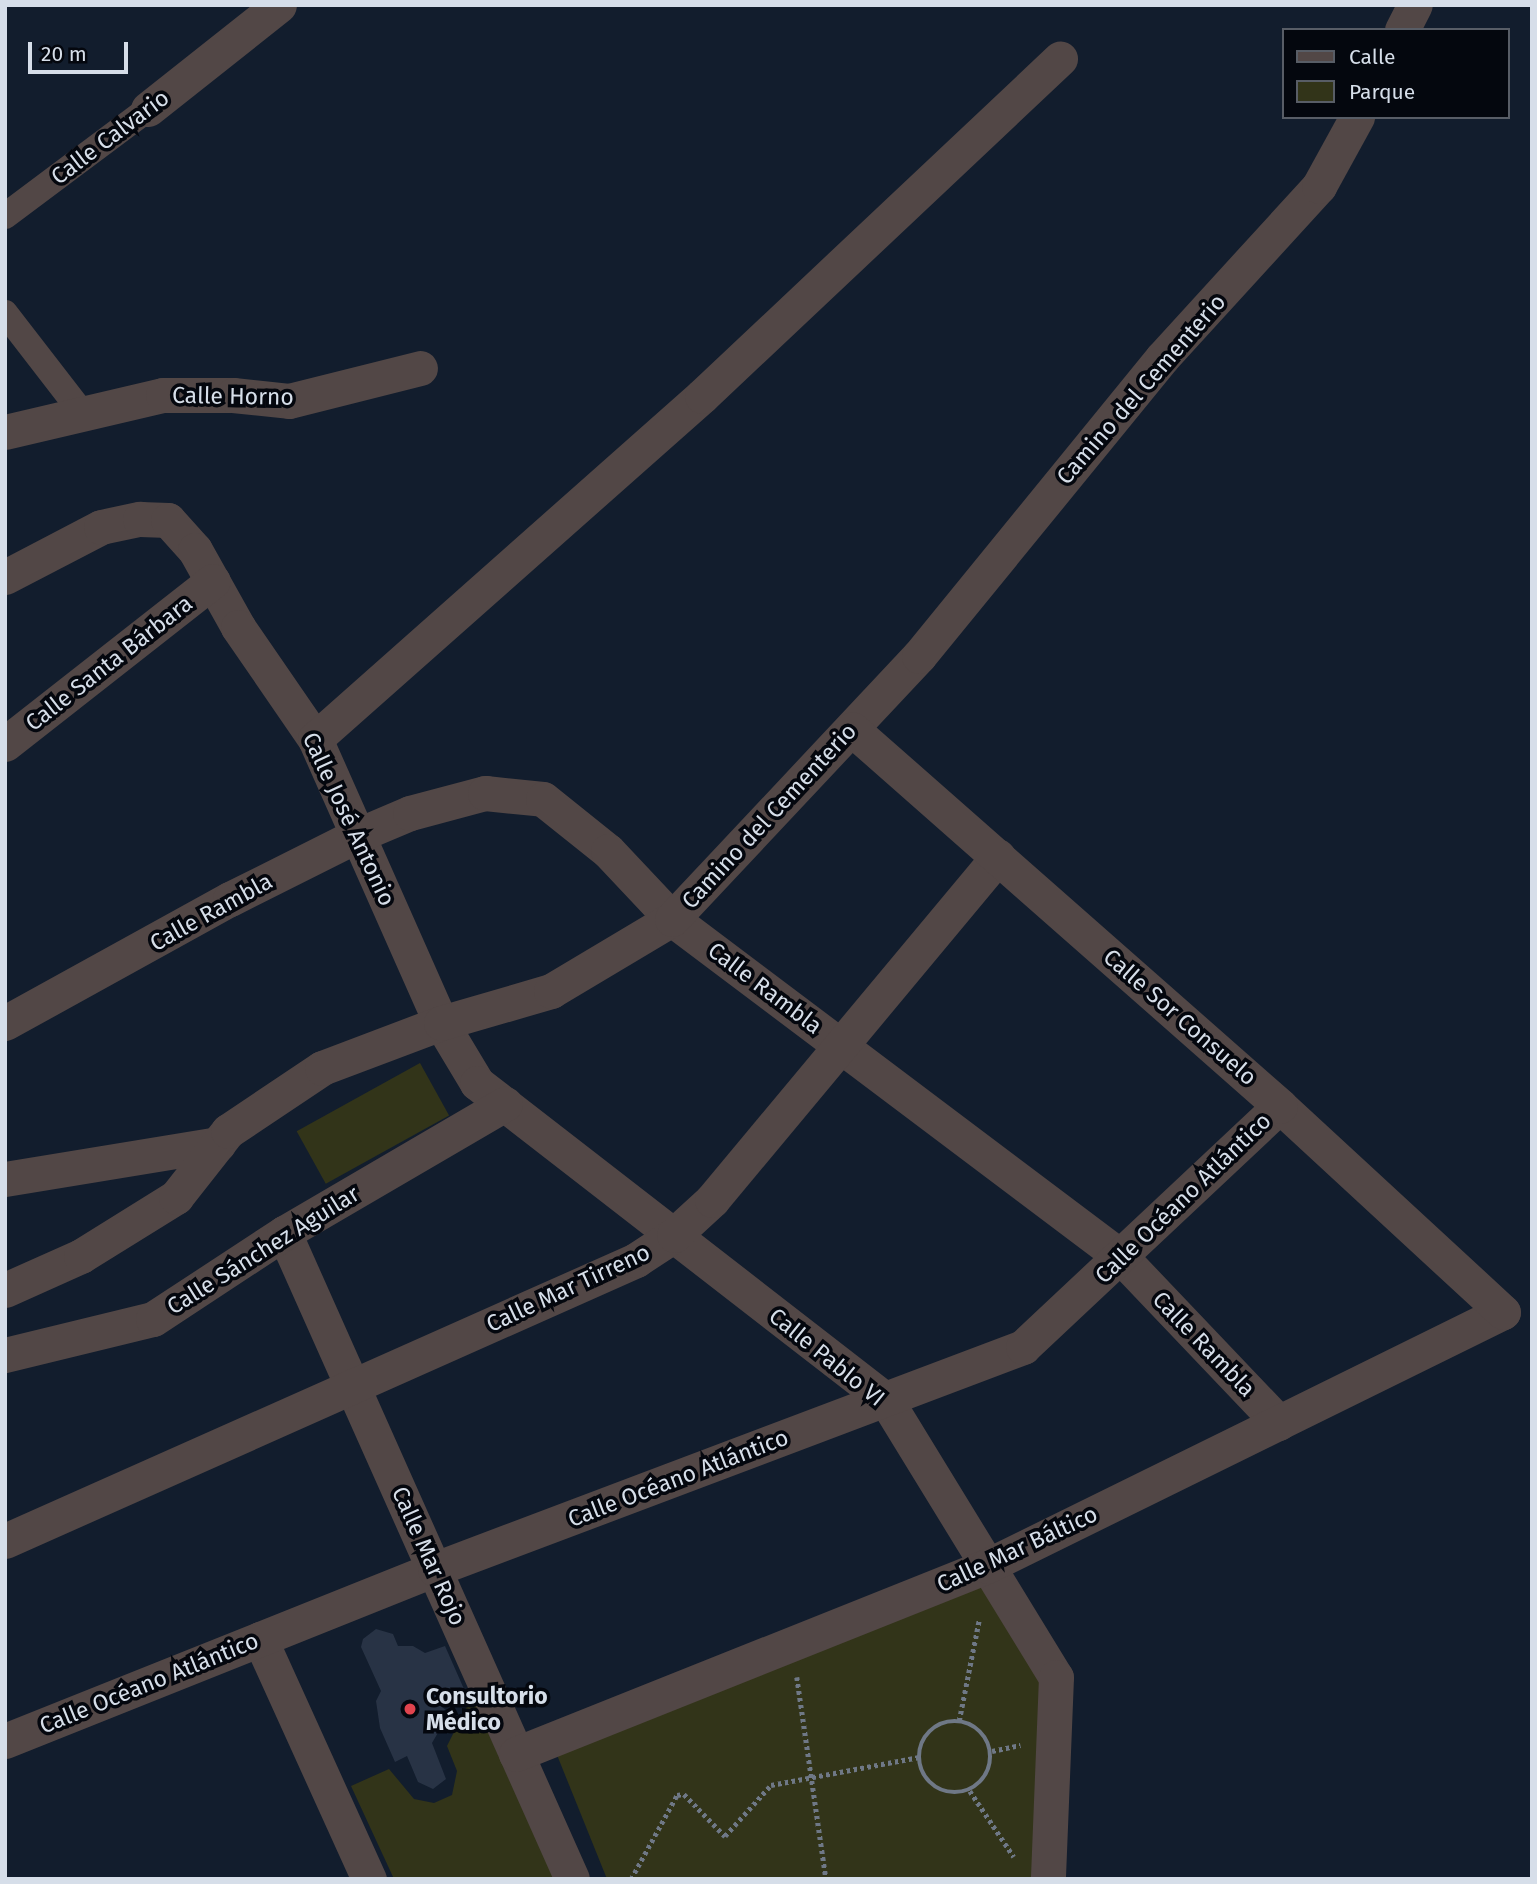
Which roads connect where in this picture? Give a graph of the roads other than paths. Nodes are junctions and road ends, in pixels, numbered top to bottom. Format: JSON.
{"nodes":[{"id":1,"x":279,"y":5,"type":"edge"},
{"id":2,"x":1415,"y":5,"type":"edge"},
{"id":3,"x":1403,"y":28,"type":"edge"},
{"id":4,"x":1060,"y":59,"type":"dead end"},
{"id":5,"x":148,"y":109,"type":"joint"},
{"id":6,"x":1356,"y":119,"type":"edge"},
{"id":7,"x":5,"y":216,"type":"edge"},
{"id":8,"x":5,"y":313,"type":"edge"},
{"id":9,"x":420,"y":368,"type":"dead end"},
{"id":10,"x":83,"y":414,"type":"junction"},
{"id":11,"x":5,"y":432,"type":"edge"},
{"id":12,"x":10,"y":565,"type":"edge"},
{"id":13,"x":213,"y":582,"type":"junction"},
{"id":14,"x":852,"y":729,"type":"junction"},
{"id":15,"x":315,"y":739,"type":"junction"},
{"id":16,"x":5,"y":744,"type":"edge"},
{"id":17,"x":358,"y":835,"type":"junction"},
{"id":18,"x":998,"y":857,"type":"junction"},
{"id":19,"x":672,"y":919,"type":"junction"},
{"id":20,"x":5,"y":1023,"type":"edge"},
{"id":21,"x":441,"y":1023,"type":"junction"},
{"id":22,"x":841,"y":1046,"type":"junction"},
{"id":23,"x":505,"y":1104,"type":"junction"},
{"id":24,"x":1280,"y":1106,"type":"junction"},
{"id":25,"x":218,"y":1144,"type":"junction"},
{"id":26,"x":5,"y":1179,"type":"edge"},
{"id":27,"x":284,"y":1233,"type":"junction"},
{"id":28,"x":674,"y":1235,"type":"junction"},
{"id":29,"x":1121,"y":1257,"type":"junction"},
{"id":30,"x":5,"y":1290,"type":"edge"},
{"id":31,"x":1503,"y":1312,"type":"joint"},
{"id":32,"x":5,"y":1354,"type":"edge"},
{"id":33,"x":352,"y":1385,"type":"junction"},
{"id":34,"x":886,"y":1400,"type":"junction"},
{"id":35,"x":1279,"y":1423,"type":"junction"},
{"id":36,"x":5,"y":1541,"type":"edge"},
{"id":37,"x":987,"y":1566,"type":"junction"},
{"id":38,"x":435,"y":1569,"type":"junction"},
{"id":39,"x":260,"y":1639,"type":"junction"},
{"id":40,"x":8,"y":1731,"type":"edge"},
{"id":41,"x":516,"y":1754,"type":"junction"},
{"id":42,"x":1034,"y":1873,"type":"edge"},
{"id":43,"x":369,"y":1879,"type":"edge"},
{"id":44,"x":572,"y":1879,"type":"edge"}],
"edges":[{"from":1,"to":5,"type":"street","name":"Calle Calvario"},
{"from":2,"to":3,"type":"street"},
{"from":4,"to":15,"type":"street"},
{"from":5,"to":7,"type":"street","name":"Calle Calvario"},
{"from":6,"to":14,"type":"street","name":"Camino del Cementerio"},
{"from":8,"to":10,"type":"street"},
{"from":9,"to":10,"type":"street","name":"Calle Horno"},
{"from":10,"to":11,"type":"street","name":"Calle Horno"},
{"from":12,"to":13,"type":"street","name":"Calle José Antonio"},
{"from":13,"to":15,"type":"street","name":"Calle José Antonio"},
{"from":13,"to":16,"type":"street","name":"Calle Santa Bárbara"},
{"from":14,"to":18,"type":"street","name":"Calle Sor Consuelo"},
{"from":14,"to":19,"type":"street","name":"Camino del Cementerio"},
{"from":15,"to":17,"type":"street","name":"Calle José Antonio"},
{"from":17,"to":19,"type":"street","name":"Calle Rambla"},
{"from":17,"to":20,"type":"street","name":"Calle Rambla"},
{"from":17,"to":21,"type":"street","name":"Calle José Antonio"},
{"from":18,"to":22,"type":"street","name":"Calle Mar Tirreno"},
{"from":18,"to":24,"type":"street","name":"Calle Sor Consuelo"},
{"from":19,"to":21,"type":"street","name":"Camino del Cementerio"},
{"from":19,"to":22,"type":"street","name":"Calle Rambla"},
{"from":21,"to":23,"type":"street","name":"Calle Pablo VI"},
{"from":21,"to":25,"type":"street","name":"Camino del Cementerio"},
{"from":22,"to":28,"type":"street","name":"Calle Mar Tirreno"},
{"from":22,"to":29,"type":"street","name":"Calle Rambla"},
{"from":23,"to":27,"type":"street","name":"Calle Sánchez Aguilar"},
{"from":23,"to":28,"type":"street","name":"Calle Pablo VI"},
{"from":24,"to":29,"type":"street","name":"Calle Océano Atlántico"},
{"from":24,"to":31,"type":"street","name":"Calle Sor Consuelo"},
{"from":25,"to":26,"type":"street"},
{"from":25,"to":30,"type":"street","name":"Camino del Cementerio"},
{"from":27,"to":32,"type":"street","name":"Calle Sánchez Aguilar"},
{"from":27,"to":33,"type":"street","name":"Calle Mar Rojo"},
{"from":28,"to":33,"type":"street","name":"Calle Mar Tirreno"},
{"from":28,"to":34,"type":"street","name":"Calle Pablo VI"},
{"from":29,"to":34,"type":"street","name":"Calle Océano Atlántico"},
{"from":29,"to":35,"type":"street","name":"Calle Rambla"},
{"from":31,"to":35,"type":"street","name":"Calle Mar Báltico"},
{"from":33,"to":36,"type":"street","name":"Calle Mar Tirreno"},
{"from":33,"to":38,"type":"street","name":"Calle Mar Rojo"},
{"from":34,"to":37,"type":"street","name":"Calle Pablo VI"},
{"from":34,"to":38,"type":"street","name":"Calle Océano Atlántico"},
{"from":35,"to":37,"type":"street","name":"Calle Mar Báltico"},
{"from":37,"to":41,"type":"street","name":"Calle Mar Báltico"},
{"from":37,"to":42,"type":"street","name":"Calle Pablo VI"},
{"from":38,"to":39,"type":"street","name":"Calle Océano Atlántico"},
{"from":38,"to":41,"type":"street","name":"Calle Mar Rojo"},
{"from":39,"to":40,"type":"street","name":"Calle Océano Atlántico"},
{"from":39,"to":43,"type":"street"},
{"from":41,"to":44,"type":"street","name":"Calle Mar Rojo"}]}
